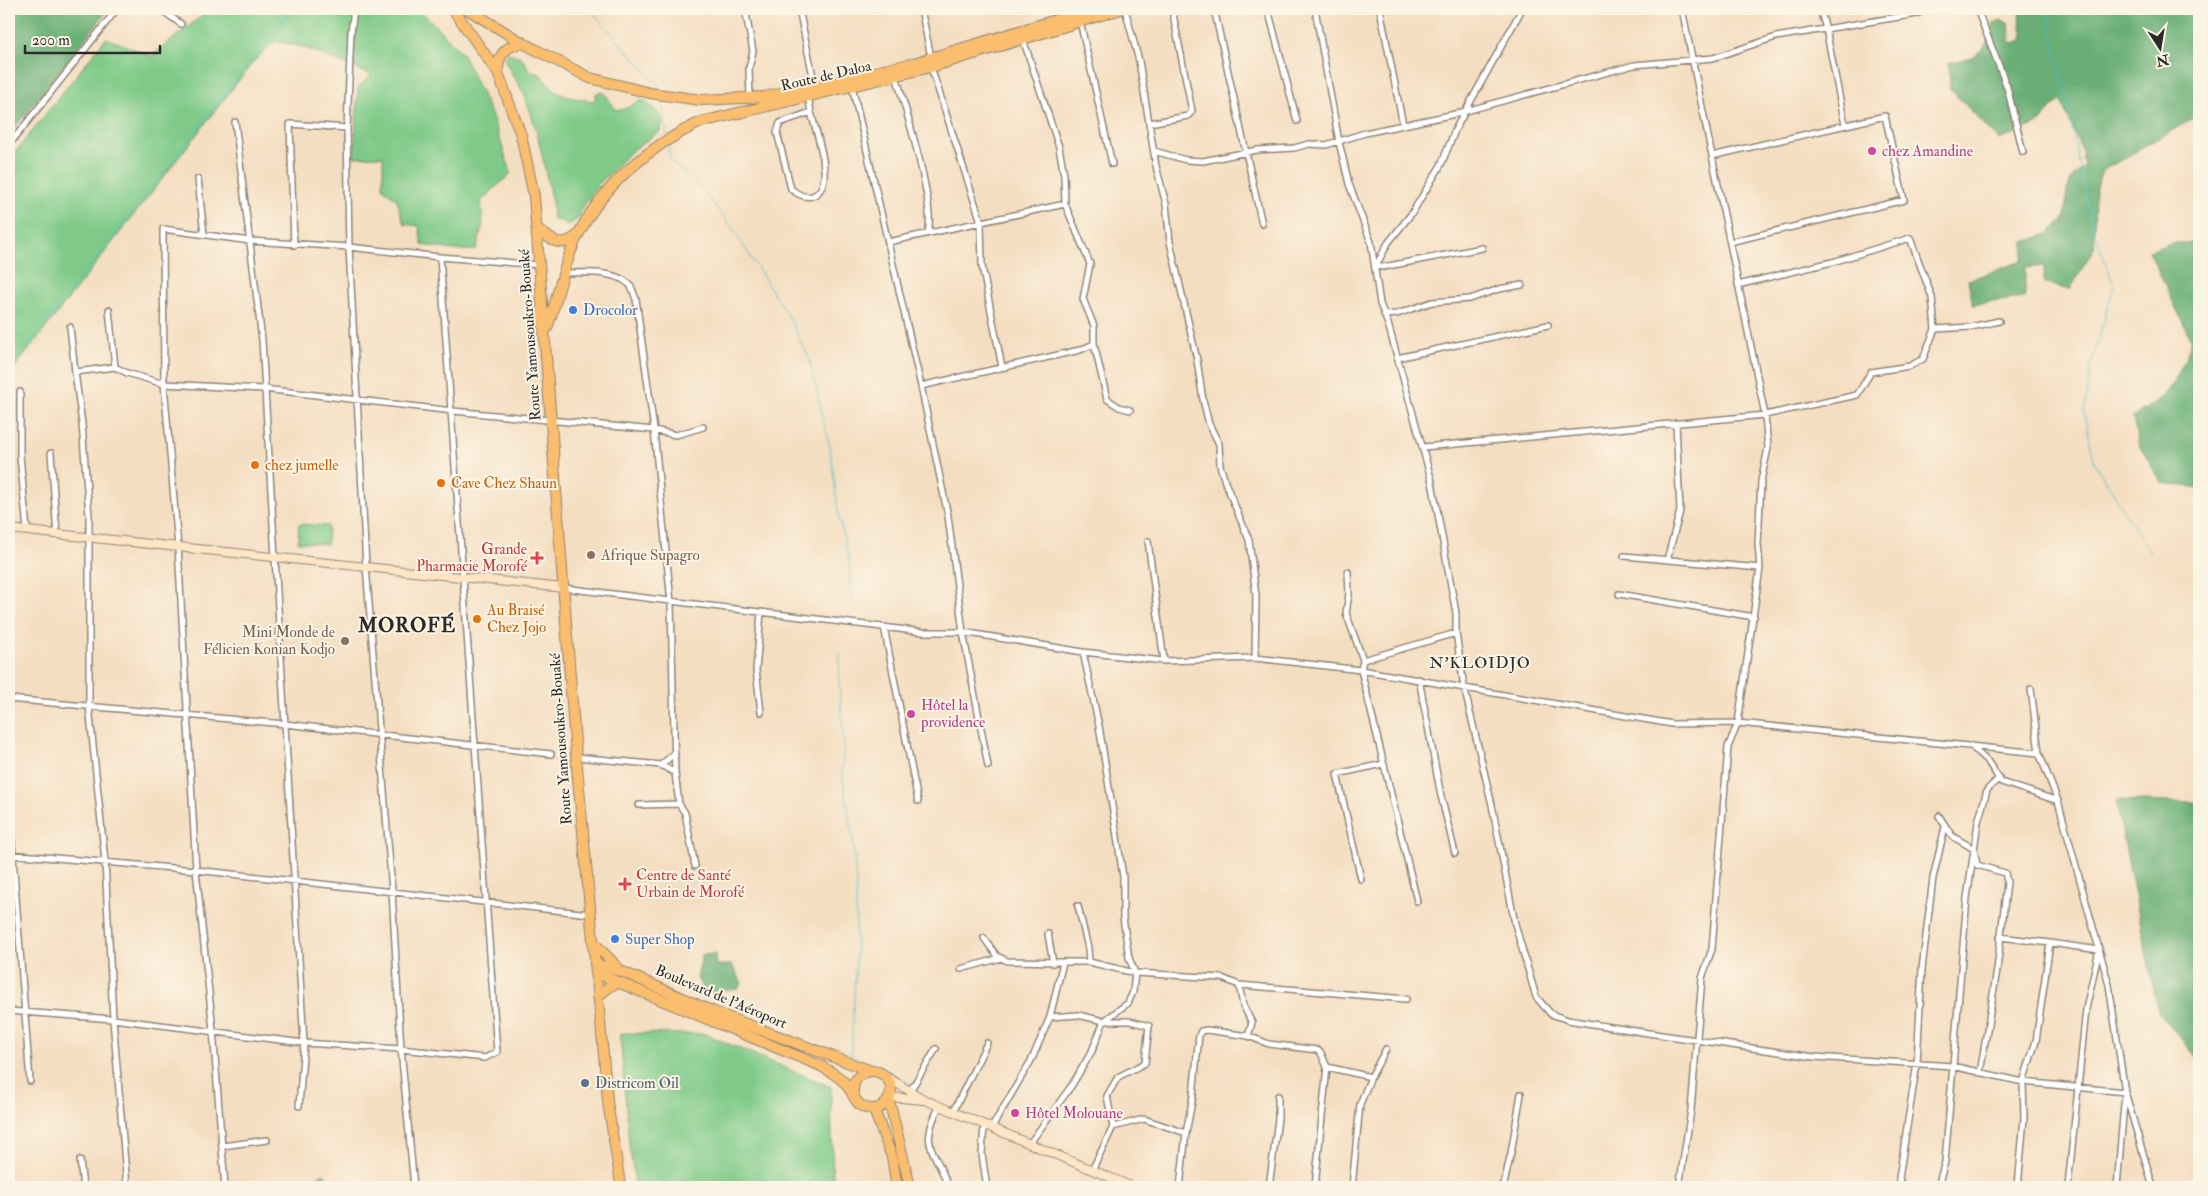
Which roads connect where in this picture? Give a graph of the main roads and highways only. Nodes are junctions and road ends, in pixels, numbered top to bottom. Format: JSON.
{"nodes":[{"id":1,"x":453,"y":9,"type":"edge"},
{"id":2,"x":467,"y":9,"type":"edge"},
{"id":3,"x":1092,"y":9,"type":"edge"},
{"id":4,"x":1121,"y":9,"type":"edge"},
{"id":5,"x":522,"y":43,"type":"junction"},
{"id":6,"x":931,"y":62,"type":"junction"},
{"id":7,"x":498,"y":73,"type":"junction"},
{"id":8,"x":751,"y":104,"type":"junction"},
{"id":9,"x":538,"y":228,"type":"junction"},
{"id":10,"x":577,"y":236,"type":"junction"},
{"id":11,"x":546,"y":331,"type":"junction"},
{"id":12,"x":594,"y":942,"type":"junction"},
{"id":13,"x":596,"y":968,"type":"junction"},
{"id":14,"x":623,"y":972,"type":"junction"},
{"id":15,"x":622,"y":983,"type":"junction"},
{"id":16,"x":598,"y":996,"type":"junction"},
{"id":17,"x":871,"y":1071,"type":"junction"},
{"id":18,"x":854,"y":1097,"type":"junction"},
{"id":19,"x":889,"y":1098,"type":"junction"},
{"id":20,"x":874,"y":1110,"type":"junction"},
{"id":21,"x":622,"y":1187,"type":"edge"},
{"id":22,"x":897,"y":1187,"type":"edge"},
{"id":23,"x":910,"y":1187,"type":"edge"}],
"edges":[{"from":1,"to":7,"type":"highway","name":"Route Yamousoukro-Bouaké"},
{"from":2,"to":5,"type":"highway"},
{"from":3,"to":6,"type":"highway","name":"Route de Daloa"},
{"from":4,"to":6,"type":"highway","name":"Route de Daloa"},
{"from":5,"to":7,"type":"highway"},
{"from":5,"to":8,"type":"highway"},
{"from":6,"to":8,"type":"highway","name":"Route de Daloa"},
{"from":6,"to":8,"type":"highway","name":"Route de Daloa"},
{"from":7,"to":9,"type":"highway","name":"Route Yamousoukro-Bouaké"},
{"from":8,"to":10,"type":"highway","name":"Route de Daloa"},
{"from":9,"to":10,"type":"highway"},
{"from":9,"to":11,"type":"highway","name":"Route Yamousoukro-Bouaké"},
{"from":10,"to":11,"type":"highway","name":"Route de Daloa"},
{"from":11,"to":12,"type":"highway","name":"Route Yamousoukro-Bouaké"},
{"from":12,"to":13,"type":"highway","name":"Route Yamousoukro-Bouaké"},
{"from":12,"to":14,"type":"highway"},
{"from":13,"to":14,"type":"highway","name":"Boulevard de l'Aéroport"},
{"from":13,"to":15,"type":"highway","name":"Boulevard de l'Aéroport"},
{"from":13,"to":16,"type":"main road","name":"Route Yamousoukro-Bouaké"},
{"from":14,"to":17,"type":"highway","name":"Boulevard de l'Aéroport"},
{"from":15,"to":16,"type":"highway"},
{"from":15,"to":18,"type":"highway","name":"Boulevard de l'Aéroport"},
{"from":16,"to":21,"type":"main road","name":"Route Yamousoukro-Bouaké"},
{"from":17,"to":18,"type":"highway"},
{"from":17,"to":19,"type":"highway"},
{"from":18,"to":20,"type":"highway"},
{"from":19,"to":20,"type":"highway"},
{"from":19,"to":23,"type":"highway"},
{"from":20,"to":22,"type":"highway"}]}
